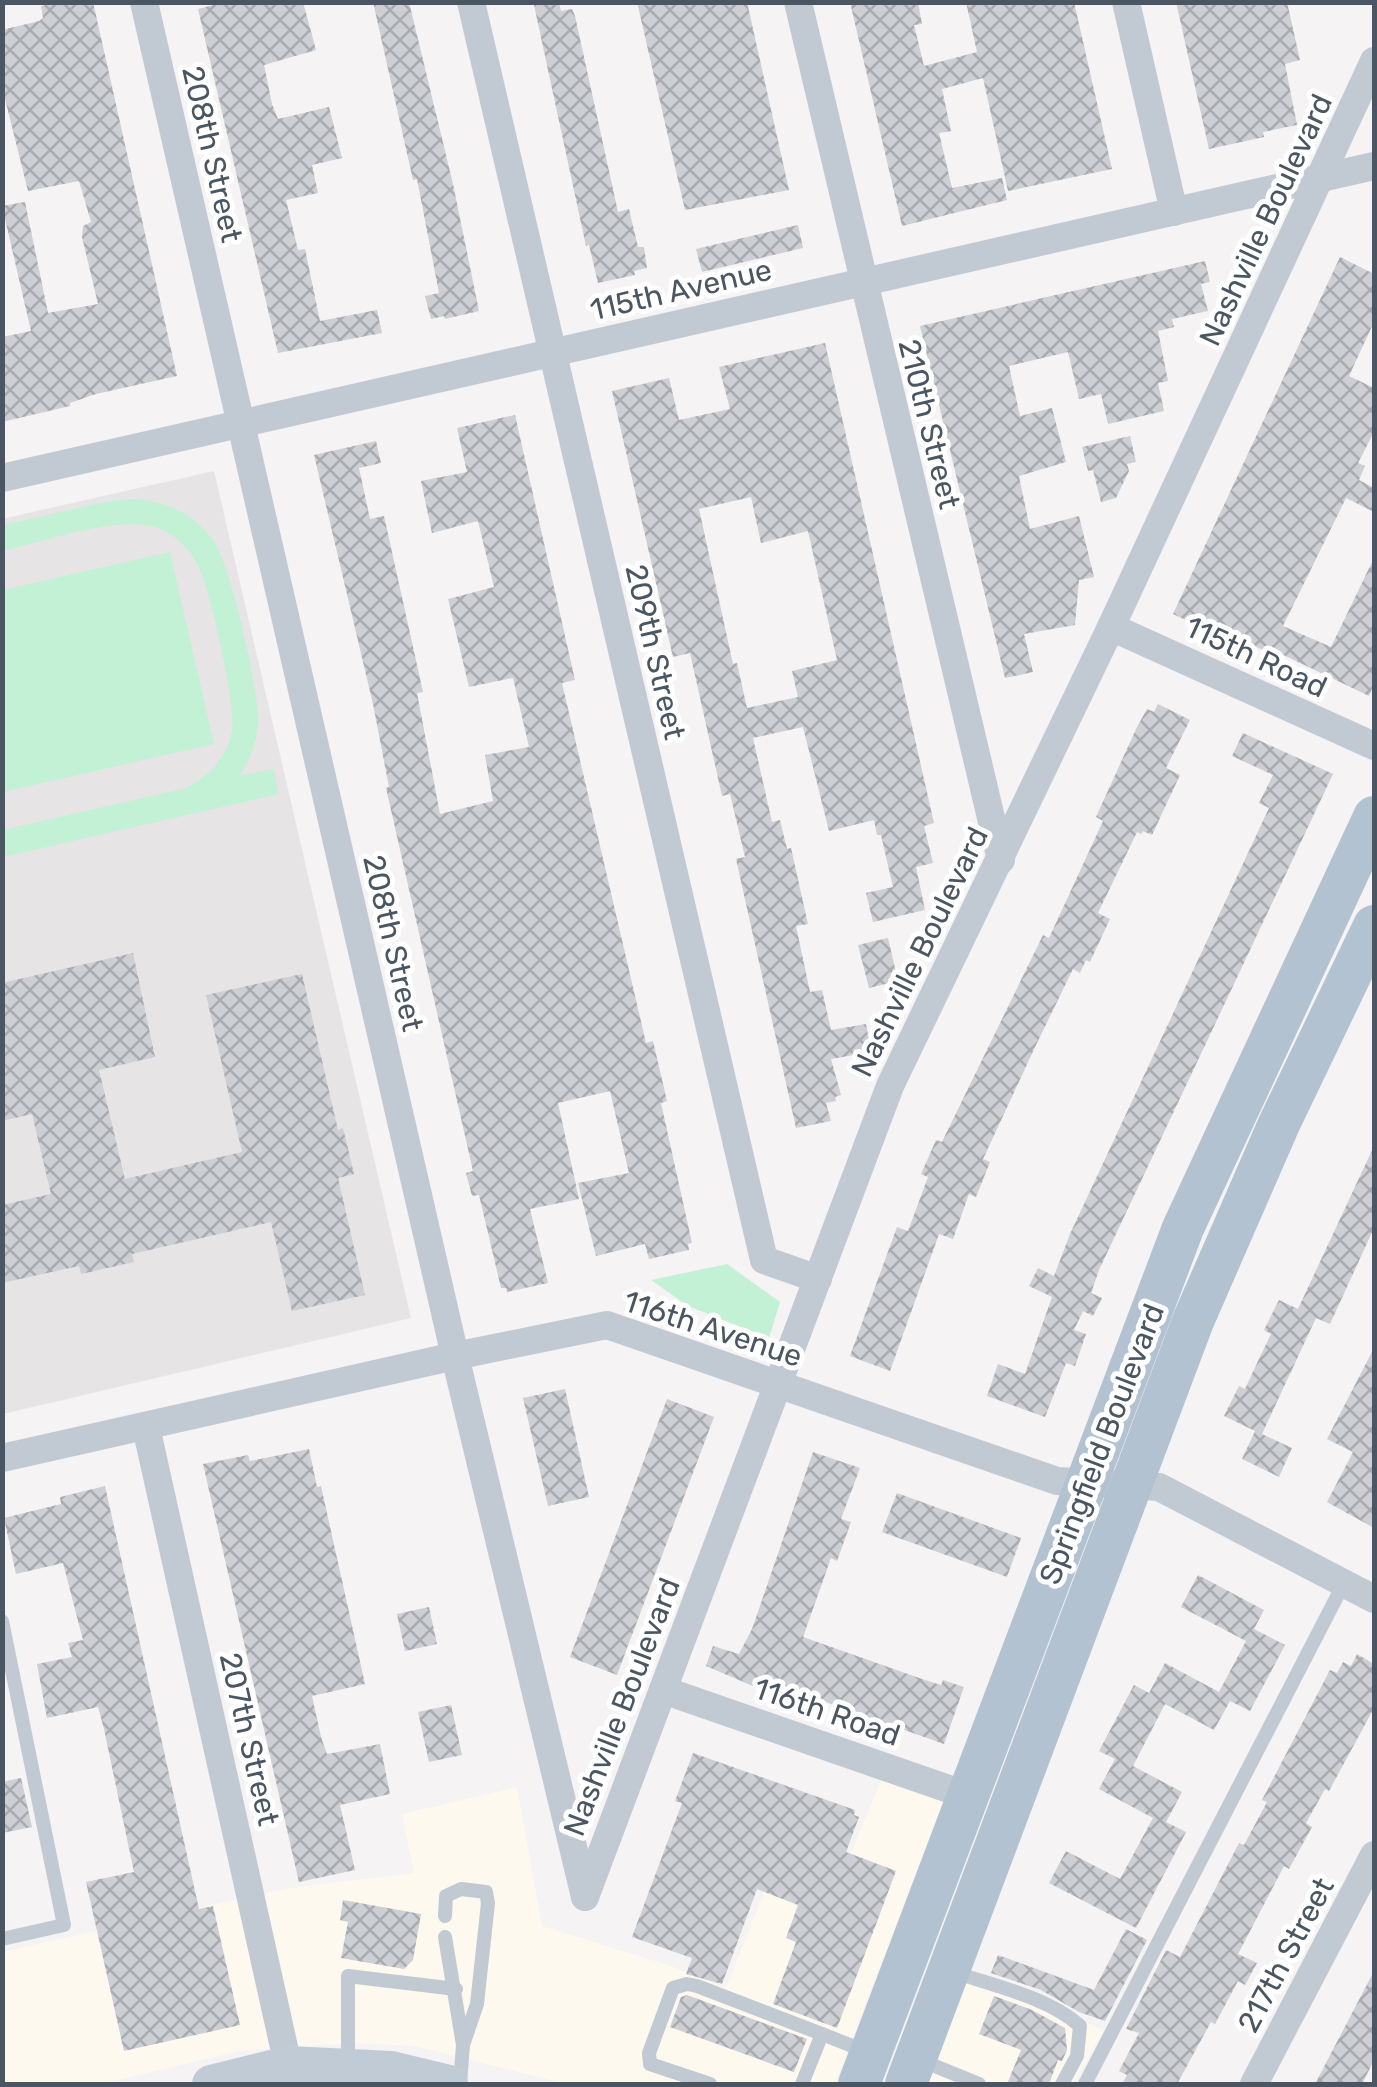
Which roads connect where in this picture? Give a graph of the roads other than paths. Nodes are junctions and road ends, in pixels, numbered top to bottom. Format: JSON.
{"nodes":[{"id":1,"x":144,"y":2,"type":"edge"},
{"id":2,"x":472,"y":2,"type":"edge"},
{"id":3,"x":798,"y":2,"type":"edge"},
{"id":4,"x":1126,"y":2,"type":"edge"},
{"id":5,"x":1374,"y":61,"type":"edge"},
{"id":6,"x":1374,"y":166,"type":"edge"},
{"id":7,"x":1323,"y":178,"type":"junction"},
{"id":8,"x":1174,"y":212,"type":"junction"},
{"id":9,"x":862,"y":283,"type":"junction"},
{"id":10,"x":551,"y":352,"type":"junction"},
{"id":11,"x":240,"y":424,"type":"junction"},
{"id":12,"x":2,"y":478,"type":"edge"},
{"id":13,"x":1112,"y":627,"type":"junction"},
{"id":14,"x":1374,"y":746,"type":"edge"},
{"id":15,"x":1374,"y":817,"type":"edge"},
{"id":16,"x":1001,"y":860,"type":"junction"},
{"id":17,"x":1374,"y":926,"type":"edge"},
{"id":18,"x":818,"y":1278,"type":"junction"},
{"id":19,"x":455,"y":1356,"type":"junction"},
{"id":20,"x":778,"y":1384,"type":"junction"},
{"id":21,"x":146,"y":1427,"type":"junction"},
{"id":22,"x":2,"y":1458,"type":"edge"},
{"id":23,"x":1087,"y":1483,"type":"junction"},
{"id":24,"x":1131,"y":1484,"type":"junction"},
{"id":25,"x":1344,"y":1583,"type":"junction"},
{"id":26,"x":1374,"y":1599,"type":"edge"},
{"id":27,"x":2,"y":1621,"type":"edge"},
{"id":28,"x":663,"y":1690,"type":"junction"},
{"id":29,"x":969,"y":1796,"type":"junction"},
{"id":30,"x":1374,"y":1855,"type":"edge"},
{"id":31,"x":585,"y":1897,"type":"joint"},
{"id":32,"x":446,"y":1916,"type":"dead end"},
{"id":33,"x":445,"y":1936,"type":"dead end"},
{"id":34,"x":2,"y":1939,"type":"edge"},
{"id":35,"x":948,"y":1970,"type":"junction"},
{"id":36,"x":456,"y":1989,"type":"junction"},
{"id":37,"x":822,"y":2034,"type":"junction"},
{"id":38,"x":463,"y":2045,"type":"junction"},
{"id":39,"x":288,"y":2065,"type":"junction"},
{"id":40,"x":348,"y":2068,"type":"junction"},
{"id":41,"x":865,"y":2069,"type":"edge"},
{"id":42,"x":911,"y":2072,"type":"edge"},
{"id":43,"x":664,"y":2077,"type":"edge"},
{"id":44,"x":211,"y":2084,"type":"edge"},
{"id":45,"x":449,"y":2084,"type":"edge"},
{"id":46,"x":460,"y":2084,"type":"edge"},
{"id":47,"x":710,"y":2084,"type":"edge"},
{"id":48,"x":802,"y":2084,"type":"edge"},
{"id":49,"x":979,"y":2084,"type":"edge"},
{"id":50,"x":1062,"y":2084,"type":"edge"},
{"id":51,"x":1085,"y":2084,"type":"edge"},
{"id":52,"x":1254,"y":2084,"type":"edge"}],
"edges":[{"from":1,"to":11,"type":"street","name":"208th Street"},
{"from":2,"to":10,"type":"street","name":"209th Street"},
{"from":3,"to":9,"type":"street","name":"210th Street"},
{"from":4,"to":8,"type":"street"},
{"from":5,"to":7,"type":"street","name":"Nashville Boulevard"},
{"from":6,"to":7,"type":"street","name":"115th Avenue"},
{"from":7,"to":8,"type":"street","name":"115th Avenue"},
{"from":7,"to":13,"type":"street","name":"Nashville Boulevard"},
{"from":8,"to":9,"type":"street","name":"115th Avenue"},
{"from":9,"to":10,"type":"street","name":"115th Avenue"},
{"from":9,"to":16,"type":"street","name":"210th Street"},
{"from":10,"to":11,"type":"street","name":"115th Avenue"},
{"from":10,"to":18,"type":"street","name":"209th Street"},
{"from":11,"to":12,"type":"street","name":"115th Avenue"},
{"from":11,"to":19,"type":"street","name":"208th Street"},
{"from":13,"to":14,"type":"street","name":"115th Road"},
{"from":13,"to":16,"type":"street","name":"Nashville Boulevard"},
{"from":15,"to":23,"type":"main road","name":"Springfield Boulevard"},
{"from":16,"to":18,"type":"street","name":"Nashville Boulevard"},
{"from":17,"to":24,"type":"main road","name":"Springfield Boulevard"},
{"from":18,"to":20,"type":"street","name":"Nashville Boulevard"},
{"from":19,"to":20,"type":"street","name":"116th Avenue"},
{"from":19,"to":21,"type":"street","name":"116th Avenue"},
{"from":19,"to":31,"type":"street","name":"208th Street"},
{"from":20,"to":23,"type":"street","name":"116th Avenue"},
{"from":20,"to":28,"type":"street","name":"Nashville Boulevard"},
{"from":21,"to":22,"type":"street","name":"116th Avenue"},
{"from":21,"to":39,"type":"street","name":"207th Street"},
{"from":23,"to":24,"type":"street","name":"116th Avenue"},
{"from":23,"to":29,"type":"main road","name":"Springfield Boulevard"},
{"from":24,"to":25,"type":"street","name":"116th Avenue"},
{"from":24,"to":35,"type":"main road","name":"Springfield Boulevard"},
{"from":25,"to":26,"type":"street","name":"116th Avenue"},
{"from":25,"to":51,"type":"lane"},
{"from":27,"to":34,"type":"lane"},
{"from":28,"to":29,"type":"street","name":"116th Road"},
{"from":28,"to":31,"type":"street","name":"Nashville Boulevard"},
{"from":29,"to":41,"type":"main road","name":"Springfield Boulevard"},
{"from":30,"to":52,"type":"street","name":"217th Street"},
{"from":32,"to":38,"type":"lane"},
{"from":33,"to":36,"type":"lane"},
{"from":35,"to":42,"type":"main road","name":"Springfield Boulevard"},
{"from":35,"to":50,"type":"lane"},
{"from":36,"to":38,"type":"lane"},
{"from":36,"to":40,"type":"lane"},
{"from":37,"to":41,"type":"lane"},
{"from":37,"to":43,"type":"lane"},
{"from":37,"to":48,"type":"lane"},
{"from":38,"to":46,"type":"lane"},
{"from":39,"to":40,"type":"main road"},
{"from":39,"to":44,"type":"main road"},
{"from":40,"to":45,"type":"main road"},
{"from":42,"to":49,"type":"lane"},
{"from":43,"to":47,"type":"lane"}]}
